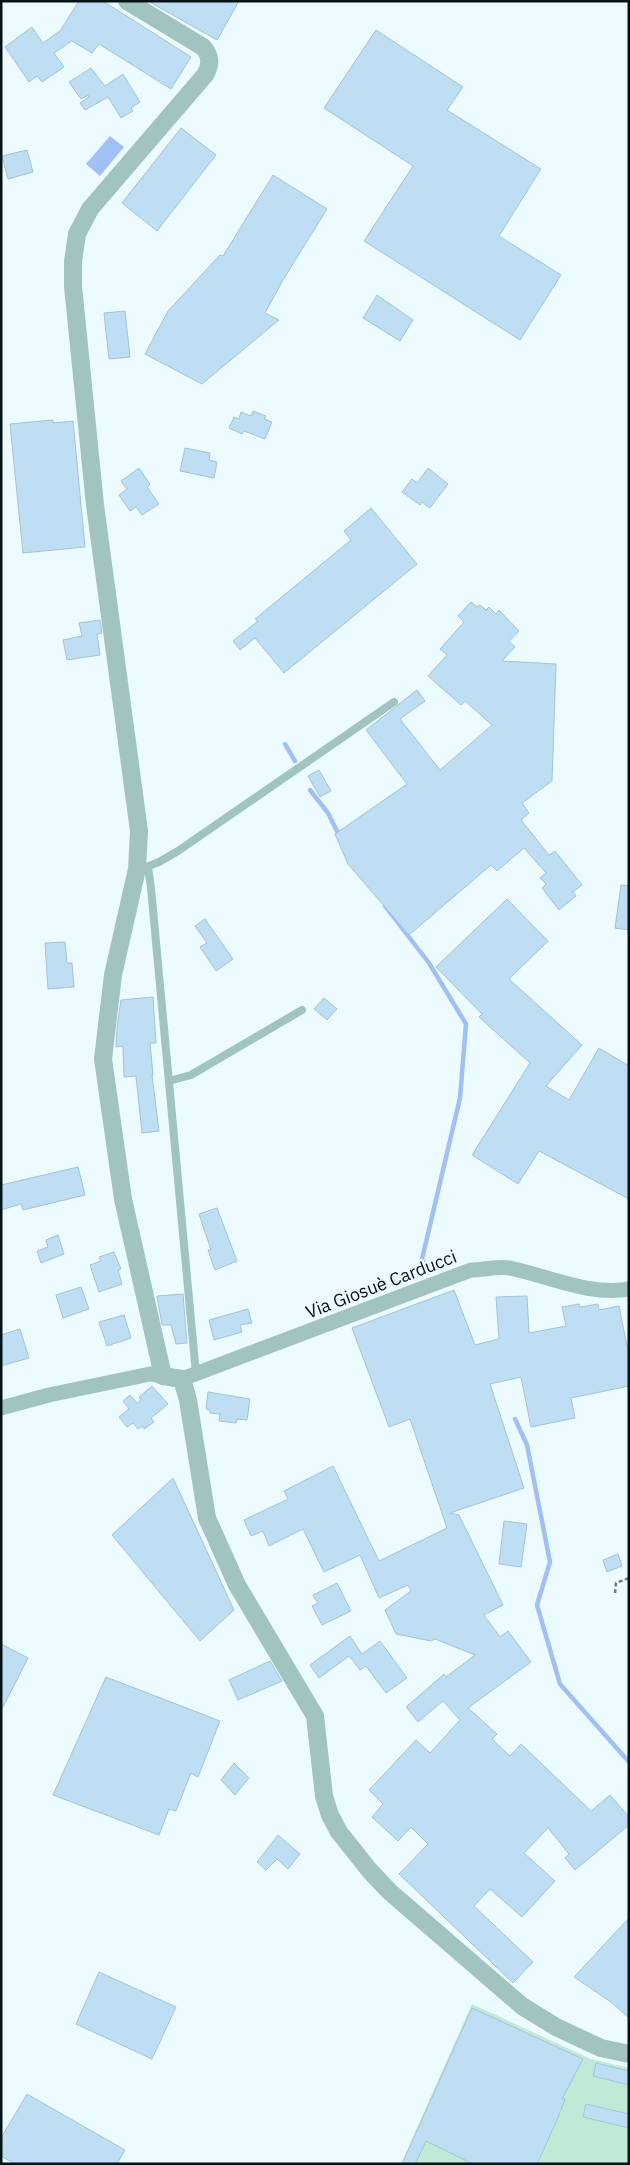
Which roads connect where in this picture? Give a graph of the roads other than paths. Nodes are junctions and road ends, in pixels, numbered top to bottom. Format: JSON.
{"nodes":[{"id":1,"x":127,"y":1,"type":"edge"},
{"id":2,"x":394,"y":702,"type":"dead end"},
{"id":3,"x":142,"y":868,"type":"junction"},
{"id":4,"x":302,"y":1010,"type":"dead end"},
{"id":5,"x":169,"y":1081,"type":"junction"},
{"id":6,"x":629,"y":1289,"type":"edge"},
{"id":7,"x":163,"y":1376,"type":"junction"},
{"id":8,"x":189,"y":1377,"type":"junction"},
{"id":9,"x":1,"y":1408,"type":"edge"},
{"id":10,"x":629,"y":2054,"type":"edge"}],
"edges":[{"from":1,"to":3,"type":"street"},
{"from":2,"to":3,"type":"lane"},
{"from":3,"to":5,"type":"lane"},
{"from":3,"to":7,"type":"street"},
{"from":4,"to":5,"type":"lane"},
{"from":5,"to":8,"type":"lane"},
{"from":6,"to":8,"type":"street","name":"Via Giosuè Carducci"},
{"from":7,"to":8,"type":"street"},
{"from":7,"to":9,"type":"street"},
{"from":8,"to":10,"type":"street"}]}
